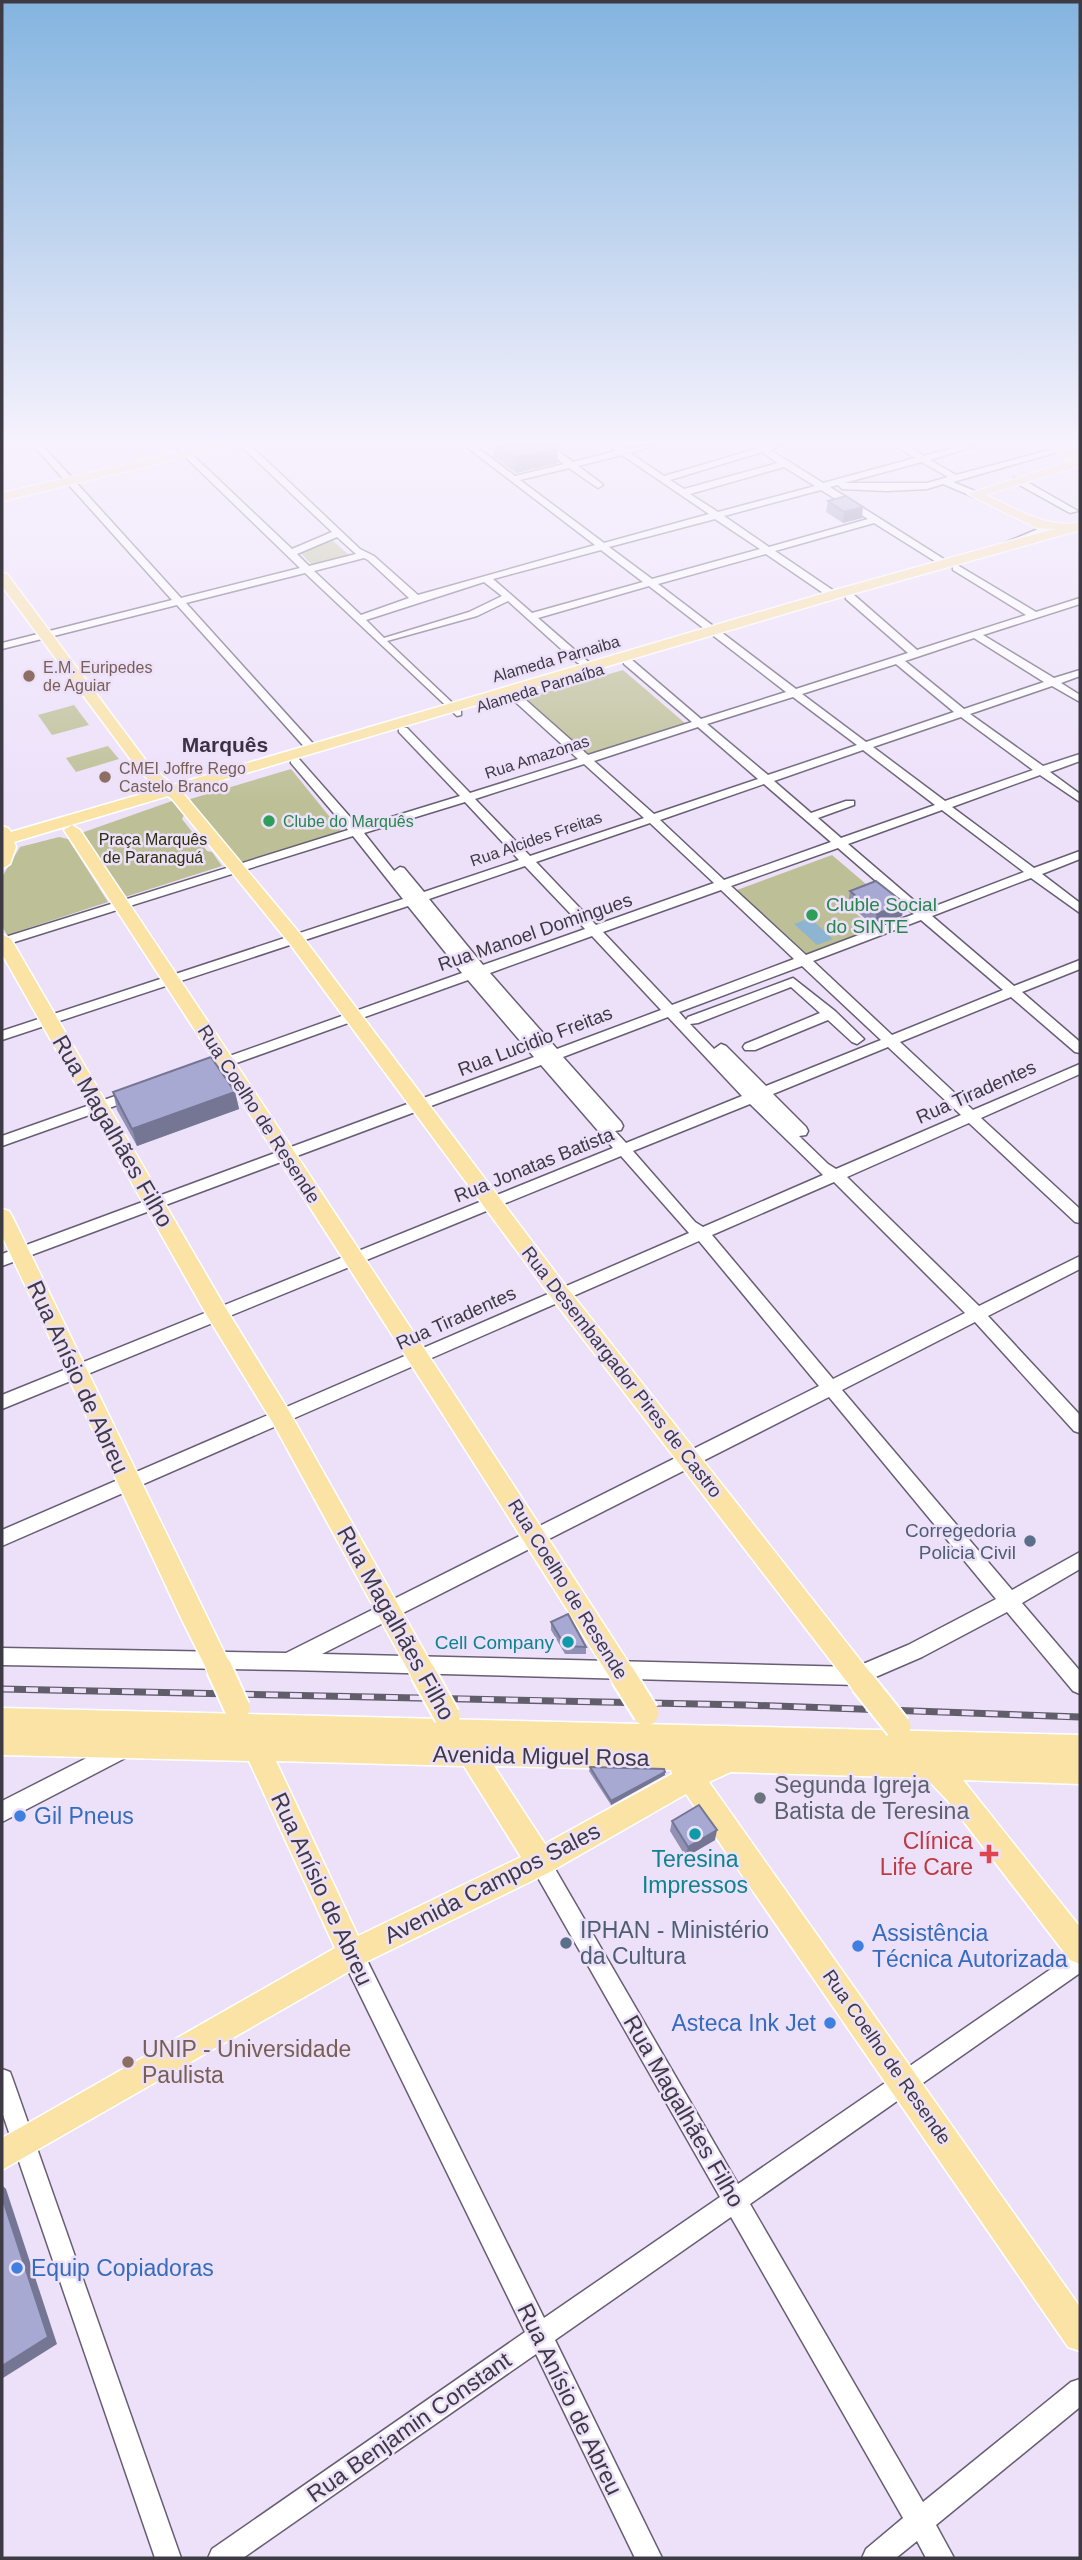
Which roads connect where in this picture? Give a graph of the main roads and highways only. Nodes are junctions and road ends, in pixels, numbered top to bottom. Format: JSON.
{"nodes":[{"id":1,"x":950,"y":565,"type":"joint"},
{"id":2,"x":2,"y":577,"type":"edge"},
{"id":3,"x":716,"y":633,"type":"junction"},
{"id":4,"x":459,"y":709,"type":"junction"},
{"id":5,"x":304,"y":756,"type":"junction"},
{"id":6,"x":175,"y":794,"type":"junction"},
{"id":7,"x":72,"y":830,"type":"junction"},
{"id":8,"x":4,"y":841,"type":"edge"},
{"id":9,"x":2,"y":864,"type":"edge"},
{"id":10,"x":2,"y":941,"type":"edge"},
{"id":11,"x":2,"y":1216,"type":"edge"},
{"id":12,"x":11,"y":1257,"type":"edge"},
{"id":13,"x":241,"y":1717,"type":"junction"},
{"id":14,"x":2,"y":1720,"type":"edge"},
{"id":15,"x":452,"y":1723,"type":"junction"},
{"id":16,"x":904,"y":1734,"type":"junction"},
{"id":17,"x":661,"y":1735,"type":"junction"},
{"id":18,"x":2,"y":1744,"type":"edge"},
{"id":19,"x":1080,"y":1747,"type":"edge"},
{"id":20,"x":257,"y":1750,"type":"junction"},
{"id":21,"x":471,"y":1755,"type":"junction"},
{"id":22,"x":933,"y":1766,"type":"junction"},
{"id":23,"x":684,"y":1768,"type":"junction"},
{"id":24,"x":1080,"y":1771,"type":"edge"},
{"id":25,"x":540,"y":1862,"type":"junction"},
{"id":26,"x":1080,"y":1950,"type":"edge"},
{"id":27,"x":352,"y":1954,"type":"junction"},
{"id":28,"x":12,"y":2149,"type":"edge"},
{"id":29,"x":1080,"y":2336,"type":"edge"}],
"edges":[{"from":1,"to":3,"type":"main road","name":"Alameda Parnaíba"},
{"from":1,"to":3,"type":"main road","name":"Alameda Parnaiba"},
{"from":2,"to":6,"type":"main road"},
{"from":3,"to":4,"type":"main road","name":"Alameda Parnaiba"},
{"from":3,"to":4,"type":"main road","name":"Alameda Parnaíba"},
{"from":4,"to":5,"type":"main road","name":"Alameda Parnaíba"},
{"from":4,"to":5,"type":"main road","name":"Alameda Parnaíba"},
{"from":5,"to":6,"type":"main road","name":"Alameda Parnaíba"},
{"from":6,"to":7,"type":"main road","name":"Alameda Parnaíba"},
{"from":6,"to":8,"type":"main road","name":"Alameda Parnaíba"},
{"from":6,"to":16,"type":"main road","name":"Rua Desembargador Pires de Castro","bridge":true},
{"from":7,"to":8,"type":"main road","name":"Alameda Parnaíba"},
{"from":7,"to":17,"type":"main road","name":"Rua Coelho de Resende","bridge":true},
{"from":8,"to":9,"type":"main road"},
{"from":10,"to":15,"type":"main road","name":"Rua Magalhães Filho","bridge":true},
{"from":11,"to":12,"type":"main road","name":"Rua Anísio de Abreu"},
{"from":12,"to":13,"type":"main road","name":"Rua Anísio de Abreu","bridge":true},
{"from":13,"to":14,"type":"main road","name":"Avenida Miguel Rosa"},
{"from":13,"to":15,"type":"main road","name":"Avenida Miguel Rosa"},
{"from":13,"to":20,"type":"main road","name":"Rua Anísio de Abreu"},
{"from":15,"to":17,"type":"main road","name":"Avenida Miguel Rosa"},
{"from":15,"to":21,"type":"main road","name":"Rua Magalhães Filho"},
{"from":16,"to":17,"type":"main road","name":"Avenida Miguel Rosa"},
{"from":16,"to":19,"type":"main road","name":"Avenida Miguel Rosa"},
{"from":16,"to":22,"type":"main road","name":"Rua Desembargador Pires de Castro"},
{"from":17,"to":23,"type":"main road","name":"Rua Coelho de Resende"},
{"from":18,"to":20,"type":"main road","name":"Avenida Miguel Rosa"},
{"from":20,"to":21,"type":"main road","name":"Avenida Miguel Rosa"},
{"from":20,"to":27,"type":"main road","name":"Rua Anísio de Abreu"},
{"from":21,"to":23,"type":"main road","name":"Avenida Miguel Rosa"},
{"from":21,"to":25,"type":"main road","name":"Rua Magalhães Filho"},
{"from":22,"to":23,"type":"main road","name":"Avenida Campos Sales"},
{"from":22,"to":24,"type":"main road"},
{"from":22,"to":26,"type":"main road","name":"Rua Desembargador Pires de Castro"},
{"from":23,"to":25,"type":"main road","name":"Avenida Campos Sales"},
{"from":23,"to":29,"type":"main road","name":"Rua Coelho de Resende"},
{"from":25,"to":27,"type":"main road","name":"Avenida Campos Sales"},
{"from":27,"to":28,"type":"main road","name":"Avenida Campos Sales"}]}
